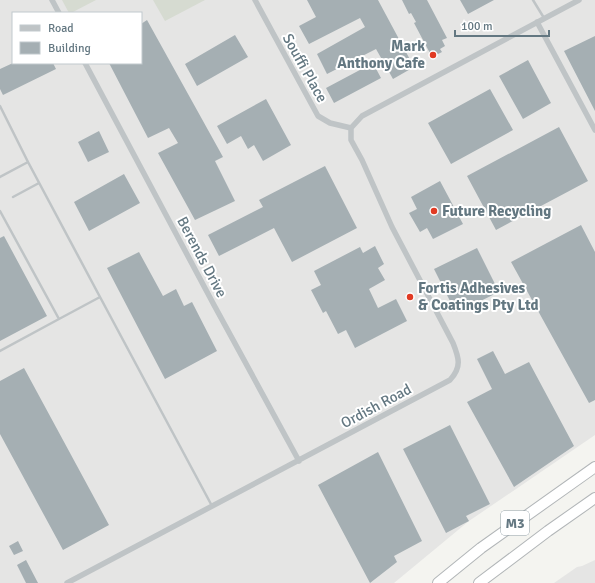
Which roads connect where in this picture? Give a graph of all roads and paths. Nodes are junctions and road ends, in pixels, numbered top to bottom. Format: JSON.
{"nodes":[{"id":1,"x":52,"y":0,"type":"edge"},
{"id":2,"x":255,"y":0,"type":"edge"},
{"id":3,"x":539,"y":0,"type":"edge"},
{"id":4,"x":579,"y":0,"type":"edge"},
{"id":5,"x":534,"y":1,"type":"edge"},
{"id":6,"x":58,"y":12,"type":"edge"},
{"id":7,"x":544,"y":19,"type":"junction"},
{"id":8,"x":537,"y":22,"type":"junction"},
{"id":9,"x":86,"y":64,"type":"edge"},
{"id":10,"x":0,"y":106,"type":"edge"},
{"id":11,"x":351,"y":128,"type":"junction"},
{"id":12,"x":595,"y":130,"type":"edge"},
{"id":13,"x":28,"y":162,"type":"junction"},
{"id":14,"x":0,"y":177,"type":"edge"},
{"id":15,"x":39,"y":183,"type":"junction"},
{"id":16,"x":13,"y":198,"type":"dead end"},
{"id":17,"x":0,"y":211,"type":"edge"},
{"id":18,"x":100,"y":297,"type":"junction"},
{"id":19,"x":59,"y":320,"type":"junction"},
{"id":20,"x":0,"y":352,"type":"edge"},
{"id":21,"x":299,"y":461,"type":"junction"},
{"id":22,"x":595,"y":467,"type":"edge"},
{"id":23,"x":595,"y":498,"type":"edge"},
{"id":24,"x":212,"y":506,"type":"junction"},
{"id":25,"x":67,"y":583,"type":"edge"},
{"id":26,"x":438,"y":583,"type":"edge"},
{"id":27,"x":479,"y":583,"type":"edge"}],
"edges":[{"from":1,"to":6,"type":"street"},
{"from":2,"to":11,"type":"street","name":"Souffi Place"},
{"from":3,"to":5,"type":"lane"},
{"from":4,"to":7,"type":"street"},
{"from":5,"to":7,"type":"lane"},
{"from":7,"to":8,"type":"street"},
{"from":8,"to":11,"type":"street"},
{"from":8,"to":12,"type":"street"},
{"from":9,"to":21,"type":"street","name":"Berends Drive"},
{"from":10,"to":13,"type":"lane"},
{"from":11,"to":21,"type":"street","name":"Ordish Road"},
{"from":13,"to":14,"type":"lane"},
{"from":13,"to":15,"type":"lane"},
{"from":15,"to":16,"type":"lane"},
{"from":15,"to":18,"type":"lane"},
{"from":17,"to":19,"type":"lane"},
{"from":18,"to":19,"type":"lane"},
{"from":18,"to":24,"type":"lane"},
{"from":19,"to":20,"type":"lane"},
{"from":21,"to":24,"type":"street","name":"Ordish Road"},
{"from":22,"to":26,"type":"highway","number":"M3"},
{"from":23,"to":27,"type":"highway","number":"M3"},
{"from":24,"to":25,"type":"street","name":"Ordish Road"}]}
